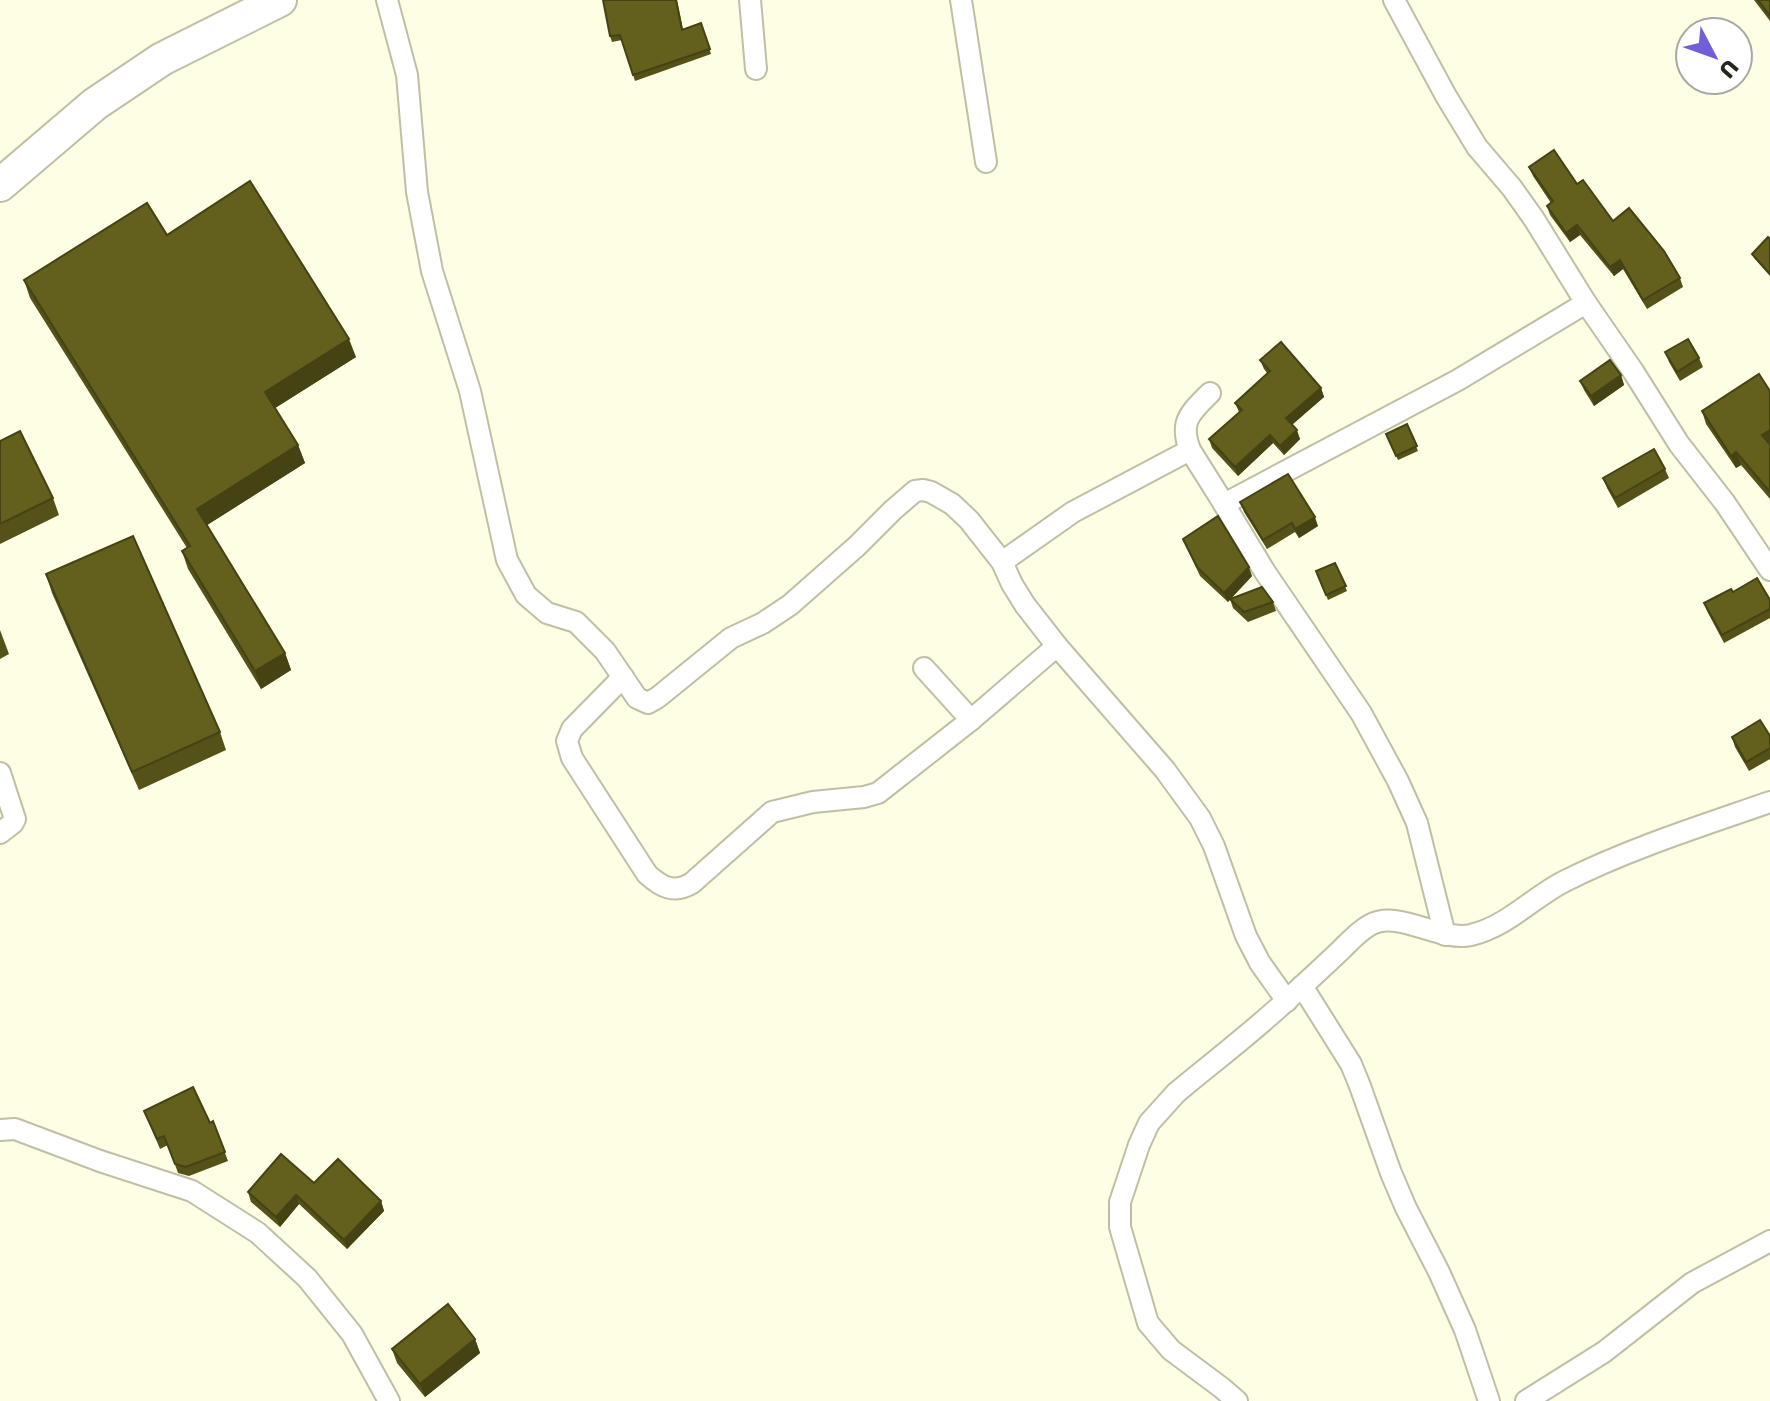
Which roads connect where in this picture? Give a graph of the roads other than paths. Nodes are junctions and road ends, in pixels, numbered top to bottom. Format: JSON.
{"nodes":[{"id":1,"x":280,"y":0,"type":"edge"},
{"id":2,"x":387,"y":0,"type":"edge"},
{"id":3,"x":750,"y":0,"type":"edge"},
{"id":4,"x":961,"y":0,"type":"edge"},
{"id":5,"x":1394,"y":0,"type":"edge"},
{"id":6,"x":756,"y":69,"type":"dead end"},
{"id":7,"x":986,"y":162,"type":"dead end"},
{"id":8,"x":0,"y":185,"type":"edge"},
{"id":9,"x":1586,"y":303,"type":"junction"},
{"id":10,"x":1210,"y":393,"type":"dead end"},
{"id":11,"x":1190,"y":450,"type":"junction"},
{"id":12,"x":1224,"y":504,"type":"junction"},
{"id":13,"x":1002,"y":562,"type":"junction"},
{"id":14,"x":1770,"y":570,"type":"edge"},
{"id":15,"x":1057,"y":646,"type":"junction"},
{"id":16,"x":924,"y":668,"type":"dead end"},
{"id":17,"x":623,"y":677,"type":"junction"},
{"id":18,"x":971,"y":720,"type":"junction"},
{"id":19,"x":0,"y":773,"type":"edge"},
{"id":20,"x":1770,"y":802,"type":"edge"},
{"id":21,"x":0,"y":833,"type":"edge"},
{"id":22,"x":1445,"y":935,"type":"junction"},
{"id":23,"x":1294,"y":993,"type":"junction"},
{"id":24,"x":0,"y":1130,"type":"edge"},
{"id":25,"x":1770,"y":1241,"type":"edge"},
{"id":26,"x":389,"y":1401,"type":"edge"},
{"id":27,"x":1237,"y":1401,"type":"edge"},
{"id":28,"x":1489,"y":1401,"type":"edge"},
{"id":29,"x":1526,"y":1401,"type":"edge"}],
"edges":[{"from":1,"to":8,"type":"main road"},
{"from":2,"to":17,"type":"street"},
{"from":3,"to":6,"type":"street"},
{"from":4,"to":7,"type":"street"},
{"from":5,"to":9,"type":"street"},
{"from":9,"to":12,"type":"street"},
{"from":9,"to":14,"type":"street"},
{"from":10,"to":11,"type":"street"},
{"from":11,"to":12,"type":"street"},
{"from":11,"to":13,"type":"street"},
{"from":12,"to":22,"type":"street"},
{"from":13,"to":15,"type":"street"},
{"from":13,"to":17,"type":"street"},
{"from":15,"to":18,"type":"street"},
{"from":15,"to":23,"type":"street"},
{"from":16,"to":18,"type":"street"},
{"from":17,"to":18,"type":"street"},
{"from":19,"to":21,"type":"street"},
{"from":20,"to":22,"type":"street"},
{"from":22,"to":23,"type":"street"},
{"from":23,"to":27,"type":"street"},
{"from":23,"to":28,"type":"street"},
{"from":24,"to":26,"type":"street"},
{"from":25,"to":29,"type":"street"}]}
